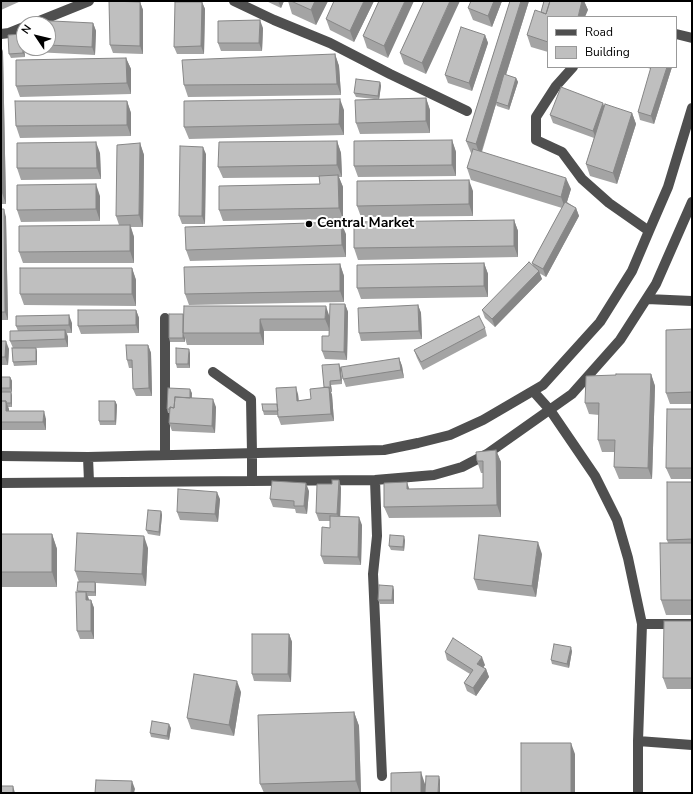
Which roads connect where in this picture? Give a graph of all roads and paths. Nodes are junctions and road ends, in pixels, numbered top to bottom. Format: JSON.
{"nodes":[{"id":1,"x":89,"y":1,"type":"edge"},
{"id":2,"x":234,"y":1,"type":"edge"},
{"id":3,"x":52,"y":16,"type":"edge"},
{"id":4,"x":16,"y":30,"type":"edge"},
{"id":5,"x":1,"y":34,"type":"edge"},
{"id":6,"x":677,"y":34,"type":"edge"},
{"id":7,"x":692,"y":38,"type":"edge"},
{"id":8,"x":572,"y":68,"type":"edge"},
{"id":9,"x":692,"y":108,"type":"edge"},
{"id":10,"x":467,"y":111,"type":"dead end"},
{"id":11,"x":692,"y":202,"type":"edge"},
{"id":12,"x":649,"y":231,"type":"junction"},
{"id":13,"x":646,"y":299,"type":"junction"},
{"id":14,"x":692,"y":301,"type":"edge"},
{"id":15,"x":165,"y":318,"type":"dead end"},
{"id":16,"x":214,"y":372,"type":"dead end"},
{"id":17,"x":533,"y":391,"type":"junction"},
{"id":18,"x":550,"y":410,"type":"junction"},
{"id":19,"x":252,"y":453,"type":"junction"},
{"id":20,"x":165,"y":455,"type":"junction"},
{"id":21,"x":1,"y":456,"type":"edge"},
{"id":22,"x":88,"y":457,"type":"junction"},
{"id":23,"x":375,"y":480,"type":"junction"},
{"id":24,"x":252,"y":481,"type":"junction"},
{"id":25,"x":1,"y":482,"type":"edge"},
{"id":26,"x":89,"y":482,"type":"junction"},
{"id":27,"x":642,"y":624,"type":"junction"},
{"id":28,"x":692,"y":624,"type":"edge"},
{"id":29,"x":638,"y":741,"type":"junction"},
{"id":30,"x":692,"y":745,"type":"edge"},
{"id":31,"x":382,"y":776,"type":"dead end"},
{"id":32,"x":638,"y":793,"type":"edge"}],
"edges":[{"from":1,"to":3,"type":"street"},
{"from":2,"to":10,"type":"street"},
{"from":4,"to":5,"type":"street"},
{"from":6,"to":7,"type":"street"},
{"from":8,"to":12,"type":"street"},
{"from":9,"to":12,"type":"street"},
{"from":11,"to":13,"type":"street"},
{"from":12,"to":17,"type":"street"},
{"from":13,"to":14,"type":"street"},
{"from":13,"to":18,"type":"street"},
{"from":15,"to":20,"type":"street"},
{"from":16,"to":19,"type":"street"},
{"from":17,"to":18,"type":"street"},
{"from":17,"to":19,"type":"street"},
{"from":18,"to":23,"type":"street"},
{"from":18,"to":27,"type":"street"},
{"from":19,"to":20,"type":"street"},
{"from":19,"to":24,"type":"street"},
{"from":20,"to":22,"type":"street"},
{"from":21,"to":22,"type":"street"},
{"from":22,"to":26,"type":"street"},
{"from":23,"to":24,"type":"street"},
{"from":23,"to":31,"type":"street"},
{"from":24,"to":26,"type":"street"},
{"from":25,"to":26,"type":"street"},
{"from":27,"to":28,"type":"street"},
{"from":27,"to":29,"type":"street"},
{"from":29,"to":30,"type":"street"},
{"from":29,"to":32,"type":"street"}]}
